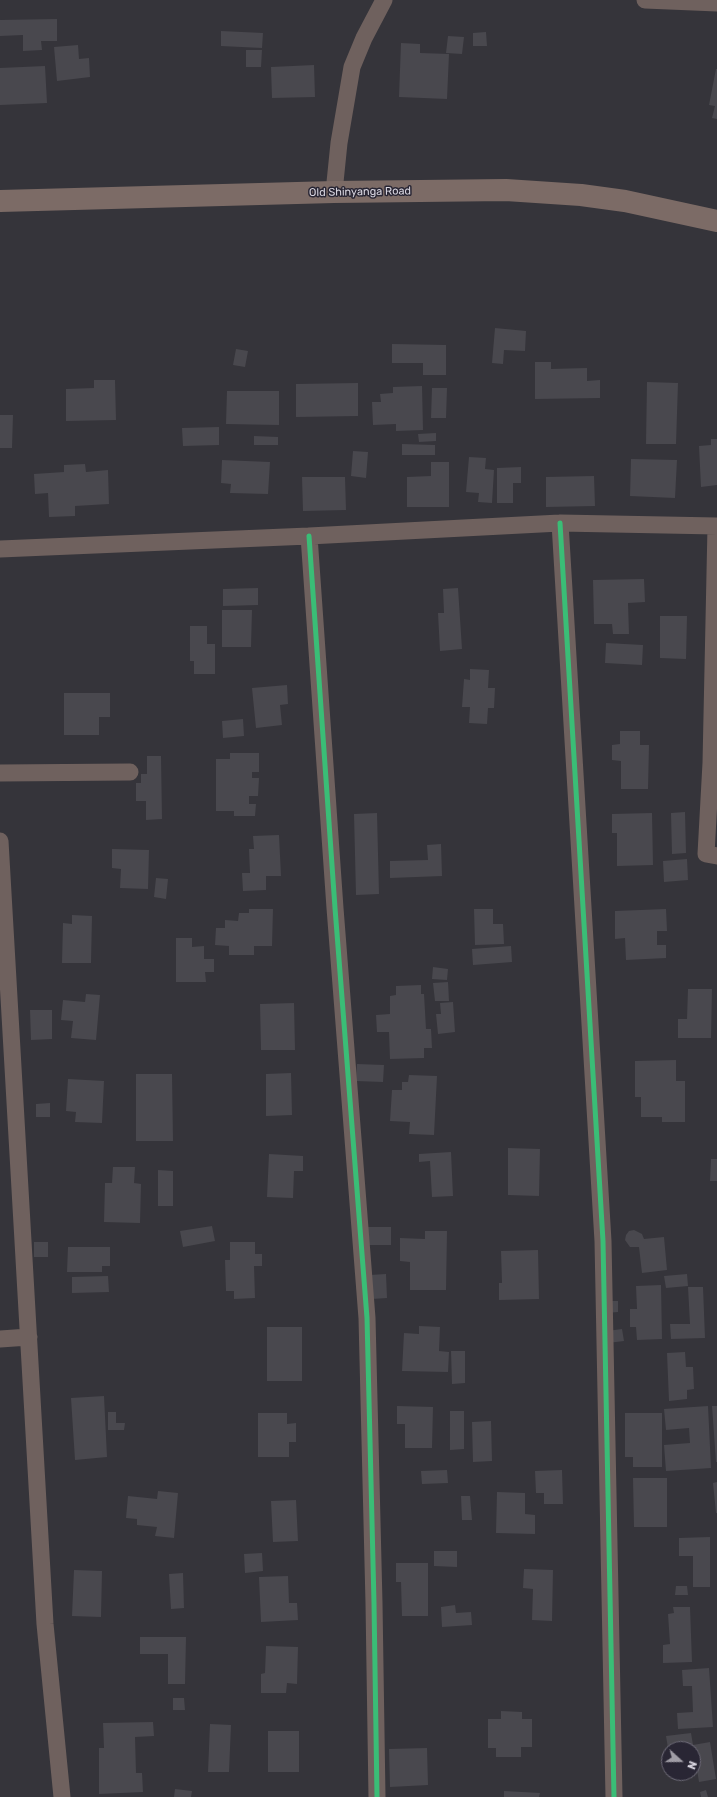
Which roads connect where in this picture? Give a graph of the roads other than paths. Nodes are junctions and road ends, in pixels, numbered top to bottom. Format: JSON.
{"nodes":[{"id":1,"x":384,"y":0,"type":"edge"},
{"id":2,"x":645,"y":0,"type":"edge"},
{"id":3,"x":717,"y":3,"type":"edge"},
{"id":4,"x":334,"y":192,"type":"junction"},
{"id":5,"x":0,"y":201,"type":"edge"},
{"id":6,"x":717,"y":221,"type":"edge"},
{"id":7,"x":560,"y":523,"type":"junction"},
{"id":8,"x":717,"y":526,"type":"edge"},
{"id":9,"x":309,"y":536,"type":"junction"},
{"id":10,"x":0,"y":549,"type":"edge"},
{"id":11,"x":130,"y":772,"type":"dead end"},
{"id":12,"x":0,"y":773,"type":"edge"},
{"id":13,"x":0,"y":841,"type":"edge"},
{"id":14,"x":717,"y":856,"type":"edge"},
{"id":15,"x":29,"y":1337,"type":"junction"},
{"id":16,"x":0,"y":1339,"type":"edge"},
{"id":17,"x":62,"y":1797,"type":"edge"},
{"id":18,"x":377,"y":1797,"type":"edge"},
{"id":19,"x":614,"y":1797,"type":"edge"}],
"edges":[{"from":1,"to":4,"type":"street"},
{"from":2,"to":3,"type":"street"},
{"from":4,"to":5,"type":"main road","name":"Old Shinyanga Road"},
{"from":4,"to":6,"type":"main road","name":"Old Shinyanga Road"},
{"from":7,"to":8,"type":"street"},
{"from":7,"to":9,"type":"street"},
{"from":7,"to":19,"type":"street"},
{"from":8,"to":14,"type":"street"},
{"from":9,"to":10,"type":"street"},
{"from":9,"to":18,"type":"street"},
{"from":11,"to":12,"type":"street"},
{"from":13,"to":15,"type":"street"},
{"from":15,"to":16,"type":"street"},
{"from":15,"to":17,"type":"street"}]}
